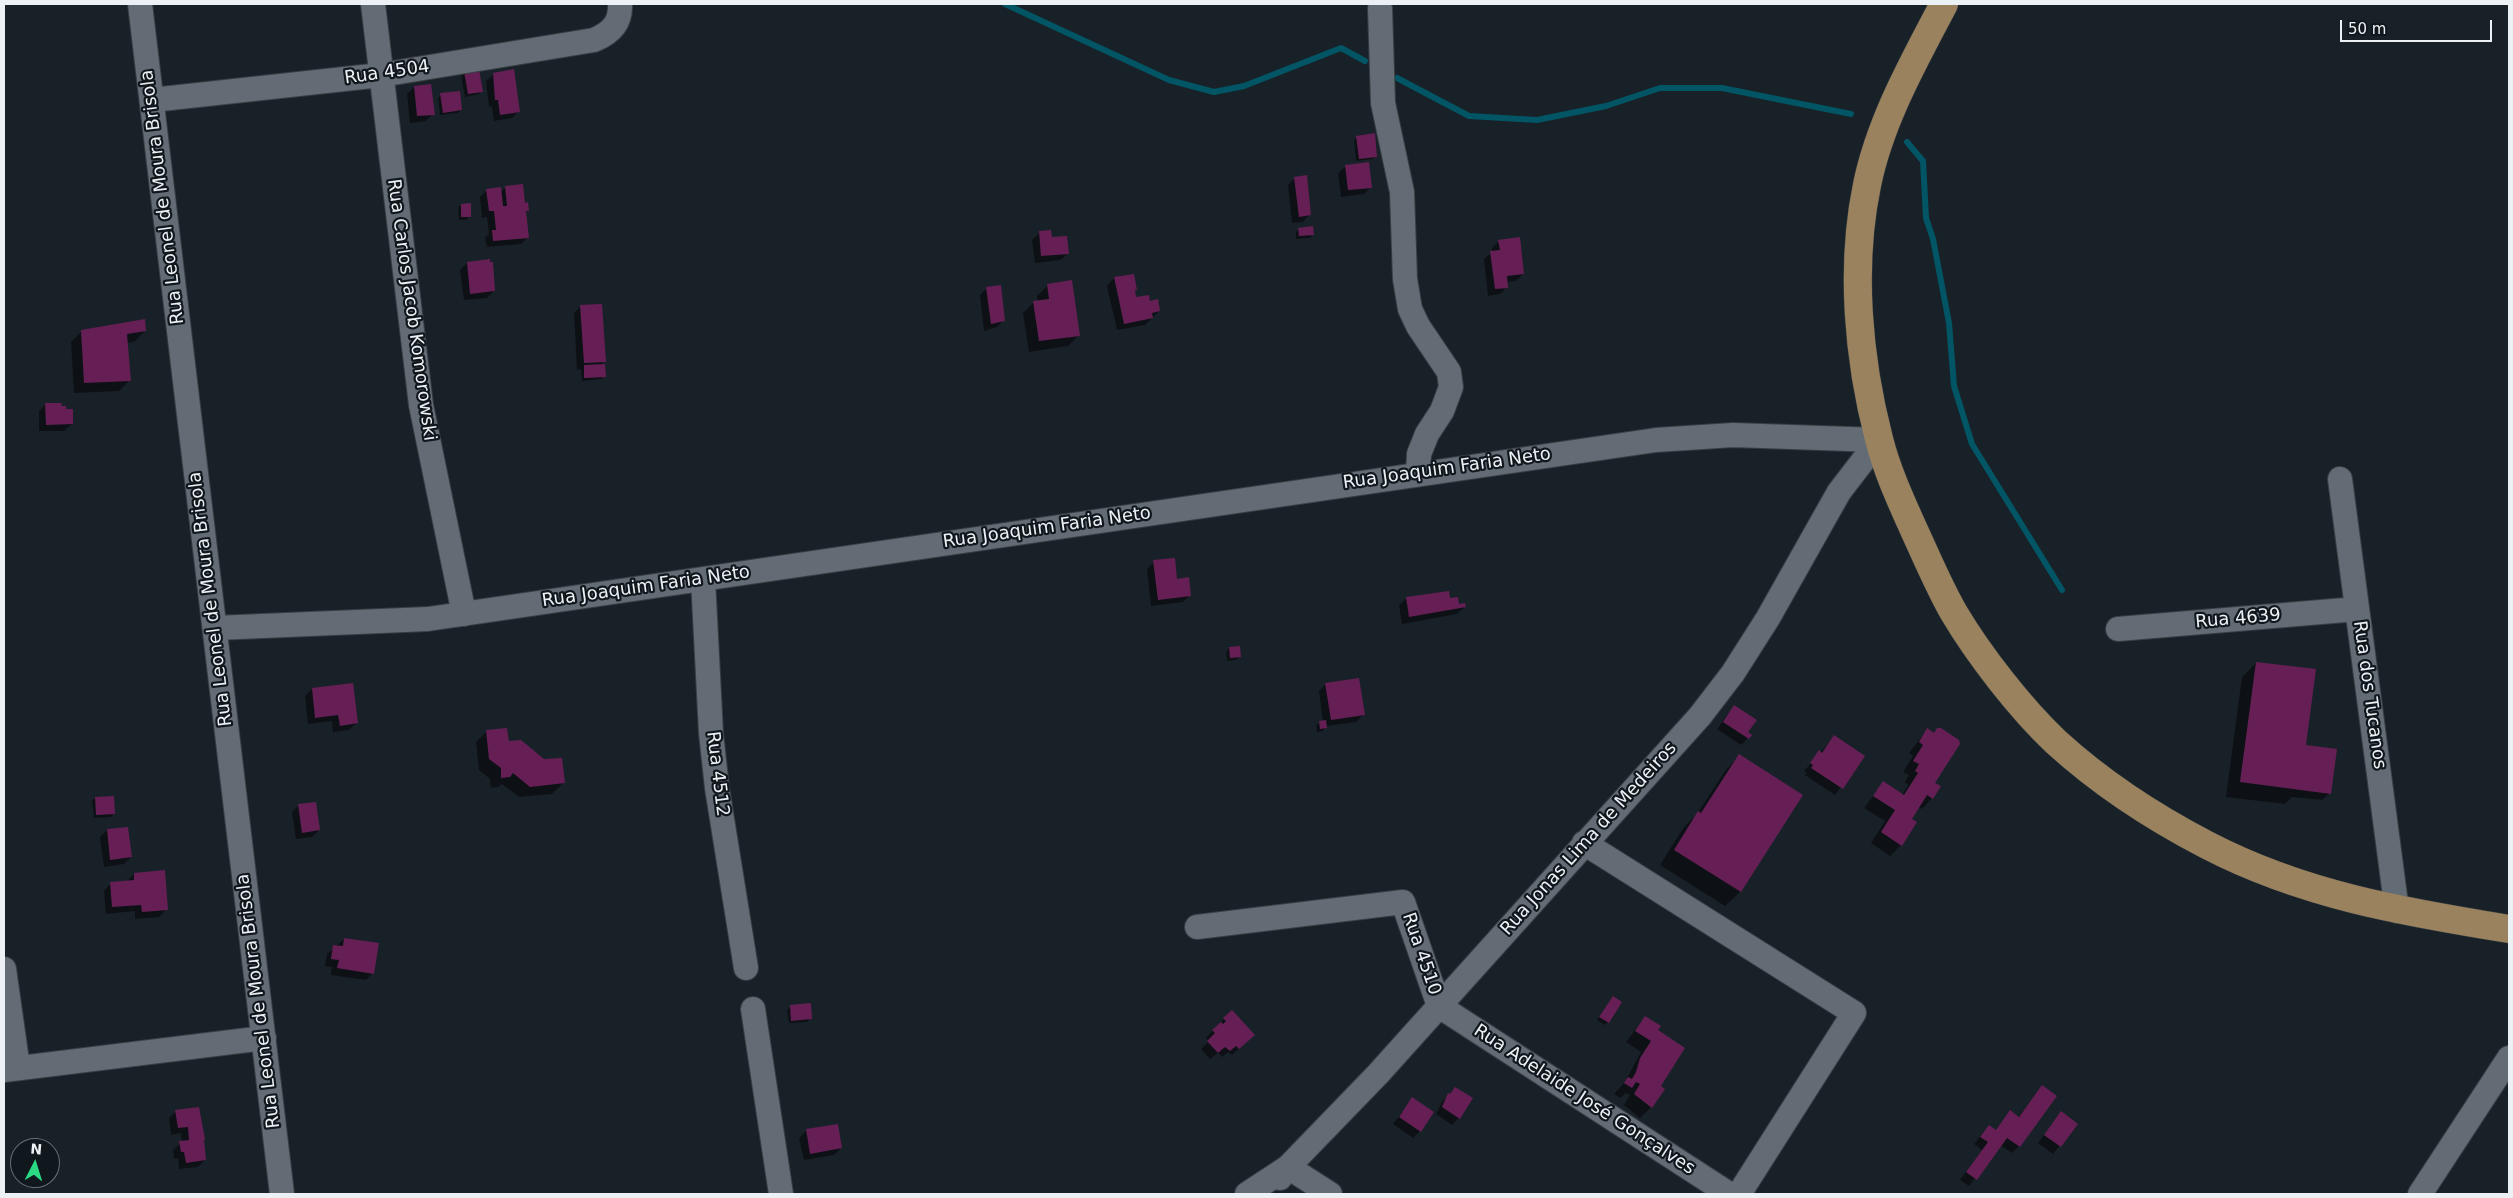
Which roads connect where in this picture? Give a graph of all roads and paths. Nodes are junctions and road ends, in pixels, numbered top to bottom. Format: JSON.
{"nodes":[{"id":1,"x":140,"y":4,"type":"edge"},
{"id":2,"x":373,"y":4,"type":"edge"},
{"id":3,"x":1944,"y":4,"type":"edge"},
{"id":4,"x":1380,"y":8,"type":"dead end"},
{"id":5,"x":618,"y":14,"type":"edge"},
{"id":6,"x":381,"y":75,"type":"junction"},
{"id":7,"x":152,"y":100,"type":"junction"},
{"id":8,"x":1879,"y":440,"type":"junction"},
{"id":9,"x":1418,"y":473,"type":"junction"},
{"id":10,"x":2340,"y":479,"type":"dead end"},
{"id":11,"x":703,"y":579,"type":"junction"},
{"id":12,"x":2357,"y":609,"type":"junction"},
{"id":13,"x":464,"y":614,"type":"junction"},
{"id":14,"x":215,"y":628,"type":"junction"},
{"id":15,"x":2118,"y":629,"type":"dead end"},
{"id":16,"x":1584,"y":842,"type":"junction"},
{"id":17,"x":2397,"y":911,"type":"junction"},
{"id":18,"x":1197,"y":927,"type":"dead end"},
{"id":19,"x":2509,"y":929,"type":"edge"},
{"id":20,"x":746,"y":968,"type":"dead end"},
{"id":21,"x":4,"y":969,"type":"edge"},
{"id":22,"x":1440,"y":1006,"type":"junction"},
{"id":23,"x":753,"y":1009,"type":"dead end"},
{"id":24,"x":264,"y":1038,"type":"junction"},
{"id":25,"x":2509,"y":1058,"type":"edge"},
{"id":26,"x":11,"y":1069,"type":"edge"},
{"id":27,"x":1288,"y":1167,"type":"junction"},
{"id":28,"x":282,"y":1194,"type":"edge"},
{"id":29,"x":781,"y":1194,"type":"edge"},
{"id":30,"x":1246,"y":1194,"type":"edge"},
{"id":31,"x":1270,"y":1194,"type":"edge"},
{"id":32,"x":1330,"y":1194,"type":"edge"},
{"id":33,"x":1729,"y":1194,"type":"edge"},
{"id":34,"x":1739,"y":1194,"type":"edge"},
{"id":35,"x":2420,"y":1194,"type":"edge"}],
"edges":[{"from":1,"to":7,"type":"street","name":"Rua Leonel de Moura Brisola"},
{"from":2,"to":6,"type":"street","name":"Rua Carlos Jacob Komorowski"},
{"from":3,"to":8,"type":"main road"},
{"from":4,"to":9,"type":"street"},
{"from":5,"to":6,"type":"street","name":"Rua 4504"},
{"from":6,"to":7,"type":"street","name":"Rua 4504"},
{"from":6,"to":13,"type":"street","name":"Rua Carlos Jacob Komorowski"},
{"from":7,"to":14,"type":"street","name":"Rua Leonel de Moura Brisola"},
{"from":8,"to":9,"type":"street","name":"Rua Joaquim Faria Neto"},
{"from":8,"to":16,"type":"street","name":"Rua Jonas Lima de Medeiros"},
{"from":8,"to":17,"type":"main road"},
{"from":9,"to":11,"type":"street","name":"Rua Joaquim Faria Neto"},
{"from":10,"to":12,"type":"street","name":"Rua dos Tucanos"},
{"from":11,"to":13,"type":"street","name":"Rua Joaquim Faria Neto"},
{"from":11,"to":20,"type":"street","name":"Rua 4512"},
{"from":12,"to":15,"type":"street","name":"Rua 4639"},
{"from":12,"to":17,"type":"street","name":"Rua dos Tucanos"},
{"from":13,"to":14,"type":"street","name":"Rua Joaquim Faria Neto"},
{"from":14,"to":24,"type":"street","name":"Rua Leonel de Moura Brisola"},
{"from":16,"to":22,"type":"street","name":"Rua Jonas Lima de Medeiros"},
{"from":16,"to":34,"type":"street"},
{"from":17,"to":19,"type":"main road"},
{"from":18,"to":22,"type":"street","name":"Rua 4510"},
{"from":21,"to":26,"type":"street"},
{"from":22,"to":27,"type":"street","name":"Rua Jonas Lima de Medeiros"},
{"from":22,"to":33,"type":"street","name":"Rua Adelaide José Gonçalves"},
{"from":23,"to":29,"type":"street"},
{"from":24,"to":26,"type":"street"},
{"from":24,"to":28,"type":"street","name":"Rua Leonel de Moura Brisola"},
{"from":25,"to":35,"type":"street"},
{"from":27,"to":30,"type":"street","name":"Rua Jonas Lima de Medeiros"},
{"from":27,"to":31,"type":"street"},
{"from":27,"to":32,"type":"street"}]}
